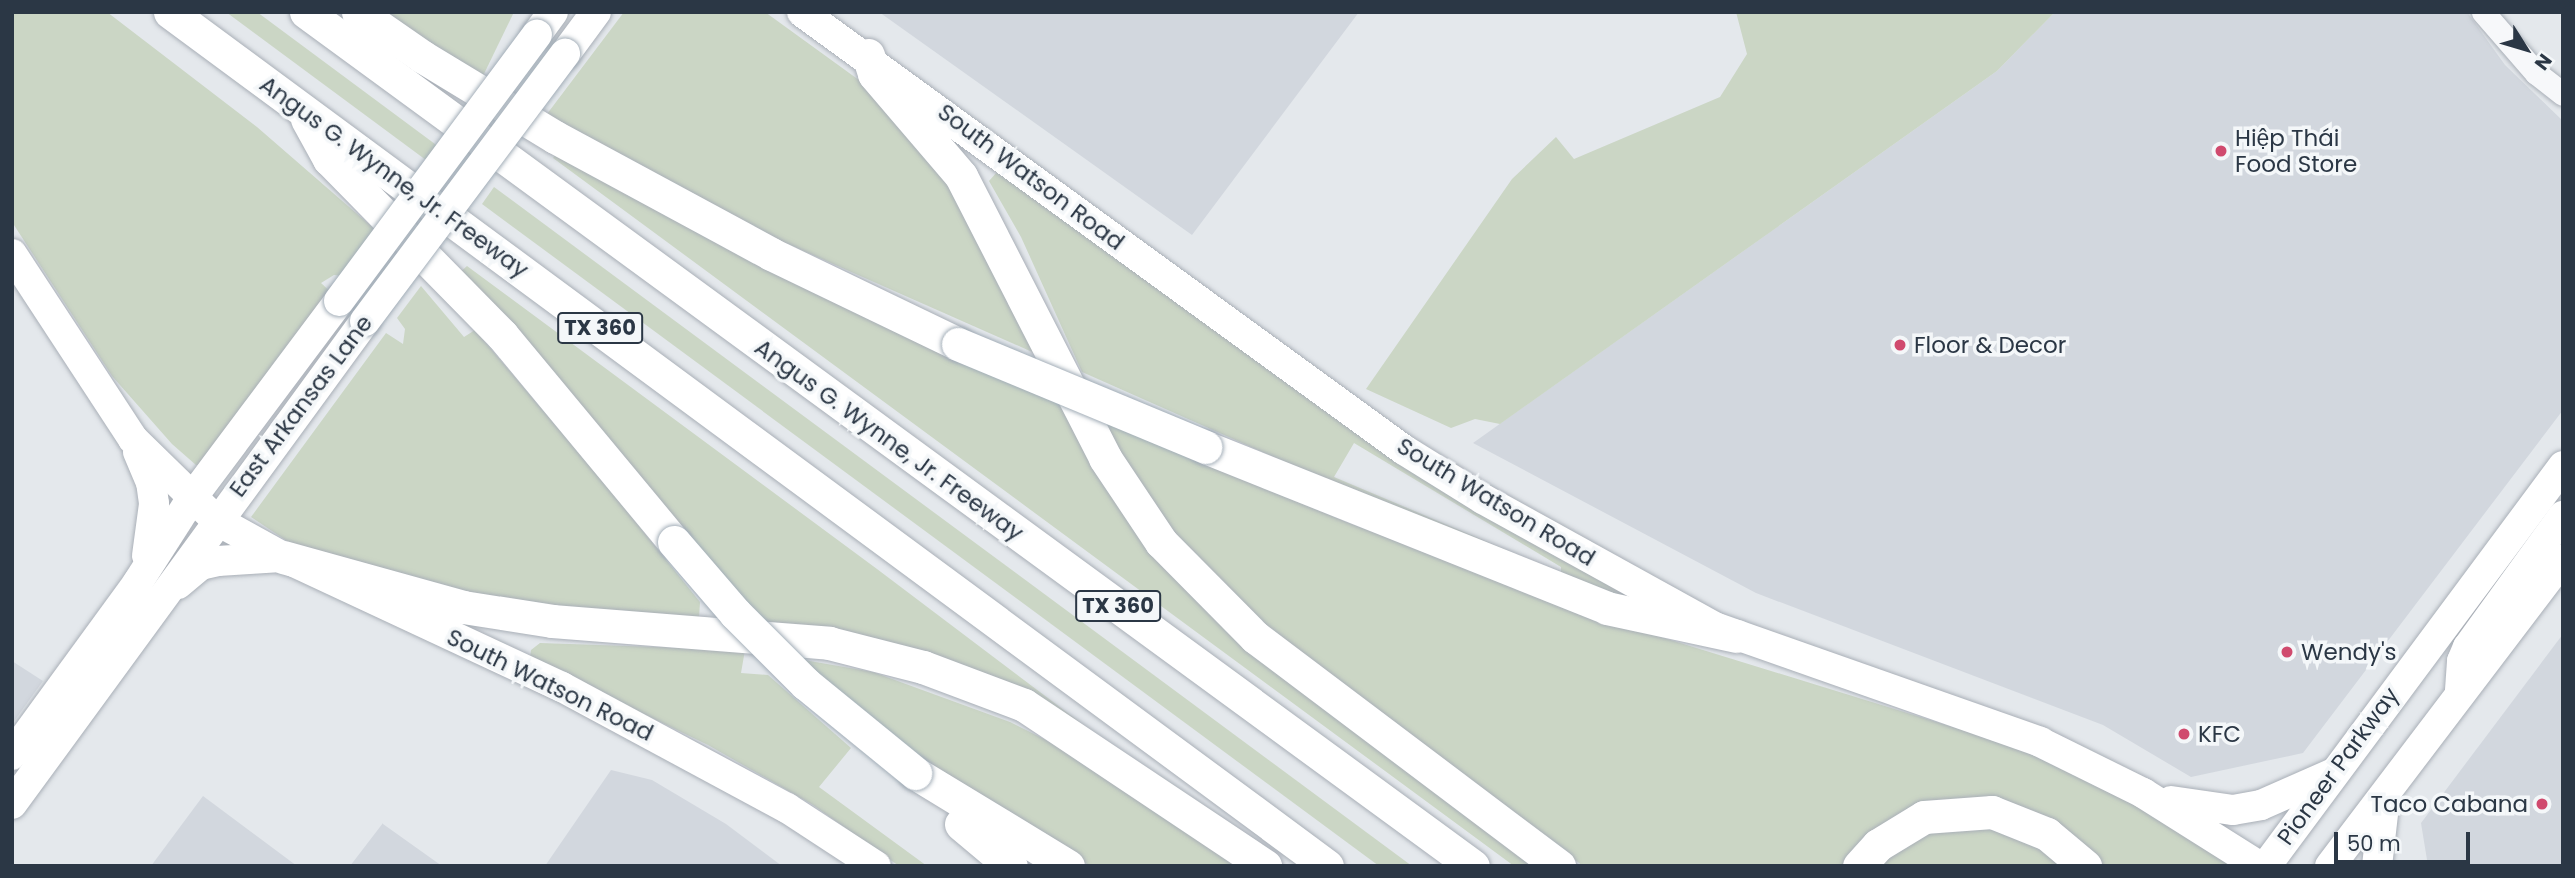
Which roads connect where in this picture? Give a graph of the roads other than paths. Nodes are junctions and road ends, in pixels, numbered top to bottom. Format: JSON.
{"nodes":[{"id":1,"x":170,"y":12,"type":"edge"},
{"id":2,"x":306,"y":12,"type":"edge"},
{"id":3,"x":358,"y":12,"type":"edge"},
{"id":4,"x":596,"y":12,"type":"edge"},
{"id":5,"x":803,"y":12,"type":"edge"},
{"id":6,"x":2483,"y":12,"type":"edge"},
{"id":7,"x":545,"y":23,"type":"edge"},
{"id":8,"x":868,"y":55,"type":"junction"},
{"id":9,"x":2563,"y":94,"type":"edge"},
{"id":10,"x":300,"y":108,"type":"junction"},
{"id":11,"x":12,"y":254,"type":"edge"},
{"id":12,"x":133,"y":439,"type":"junction"},
{"id":13,"x":2563,"y":466,"type":"edge"},
{"id":14,"x":191,"y":499,"type":"junction"},
{"id":15,"x":2563,"y":516,"type":"edge"},
{"id":16,"x":216,"y":520,"type":"junction"},
{"id":17,"x":283,"y":557,"type":"junction"},
{"id":18,"x":2563,"y":559,"type":"edge"},
{"id":19,"x":138,"y":582,"type":"junction"},
{"id":20,"x":154,"y":610,"type":"junction"},
{"id":21,"x":1736,"y":636,"type":"junction"},
{"id":22,"x":2460,"y":693,"type":"junction"},
{"id":23,"x":12,"y":755,"type":"edge"},
{"id":24,"x":2338,"y":771,"type":"junction"},
{"id":25,"x":915,"y":773,"type":"junction"},
{"id":26,"x":2143,"y":793,"type":"junction"},
{"id":27,"x":2386,"y":793,"type":"junction"},
{"id":28,"x":12,"y":804,"type":"edge"},
{"id":29,"x":876,"y":866,"type":"edge"},
{"id":30,"x":1011,"y":866,"type":"edge"},
{"id":31,"x":1068,"y":866,"type":"edge"},
{"id":32,"x":1265,"y":866,"type":"edge"},
{"id":33,"x":1326,"y":866,"type":"edge"},
{"id":34,"x":1473,"y":866,"type":"edge"},
{"id":35,"x":1559,"y":866,"type":"edge"},
{"id":36,"x":1859,"y":866,"type":"edge"},
{"id":37,"x":2085,"y":866,"type":"edge"},
{"id":38,"x":2259,"y":866,"type":"edge"},
{"id":39,"x":2266,"y":866,"type":"edge"},
{"id":40,"x":2330,"y":866,"type":"edge"},
{"id":41,"x":2377,"y":866,"type":"edge"}],
"edges":[{"from":1,"to":10,"type":"highway","name":"Angus G. Wynne, Jr. Freeway","number":"TX 360"},
{"from":2,"to":34,"type":"highway","name":"Angus G. Wynne, Jr. Freeway","number":"TX 360"},
{"from":3,"to":21,"type":"highway","bridge":true},
{"from":4,"to":16,"type":"main road","name":"East Arkansas Lane","bridge":true},
{"from":5,"to":8,"type":"main road","name":"South Watson Road"},
{"from":6,"to":9,"type":"street"},
{"from":7,"to":14,"type":"main road","name":"East Arkansas Lane","bridge":true},
{"from":8,"to":21,"type":"main road","name":"South Watson Road"},
{"from":8,"to":35,"type":"highway"},
{"from":10,"to":25,"type":"highway","bridge":true},
{"from":10,"to":33,"type":"highway","name":"Angus G. Wynne, Jr. Freeway","number":"TX 360"},
{"from":11,"to":12,"type":"main road"},
{"from":12,"to":14,"type":"main road","name":"South Watson Road"},
{"from":12,"to":19,"type":"main road"},
{"from":13,"to":24,"type":"main road","name":"Pioneer Parkway"},
{"from":14,"to":16,"type":"main road","name":"South Watson Road"},
{"from":14,"to":19,"type":"main road","name":"East Arkansas Lane"},
{"from":15,"to":22,"type":"main road"},
{"from":16,"to":17,"type":"main road","name":"South Watson Road"},
{"from":16,"to":20,"type":"main road","name":"East Arkansas Lane"},
{"from":17,"to":20,"type":"main road"},
{"from":17,"to":29,"type":"main road","name":"South Watson Road"},
{"from":17,"to":32,"type":"highway"},
{"from":18,"to":22,"type":"main road"},
{"from":19,"to":23,"type":"main road","name":"East Arkansas Lane"},
{"from":20,"to":28,"type":"main road","name":"East Arkansas Lane"},
{"from":21,"to":26,"type":"main road","name":"South Watson Road"},
{"from":22,"to":27,"type":"main road"},
{"from":24,"to":26,"type":"main road"},
{"from":24,"to":39,"type":"main road","name":"Pioneer Parkway"},
{"from":25,"to":30,"type":"highway"},
{"from":25,"to":31,"type":"highway"},
{"from":26,"to":38,"type":"main road","name":"South Watson Road"},
{"from":27,"to":40,"type":"main road"},
{"from":27,"to":41,"type":"main road"},
{"from":36,"to":37,"type":"highway"}]}
